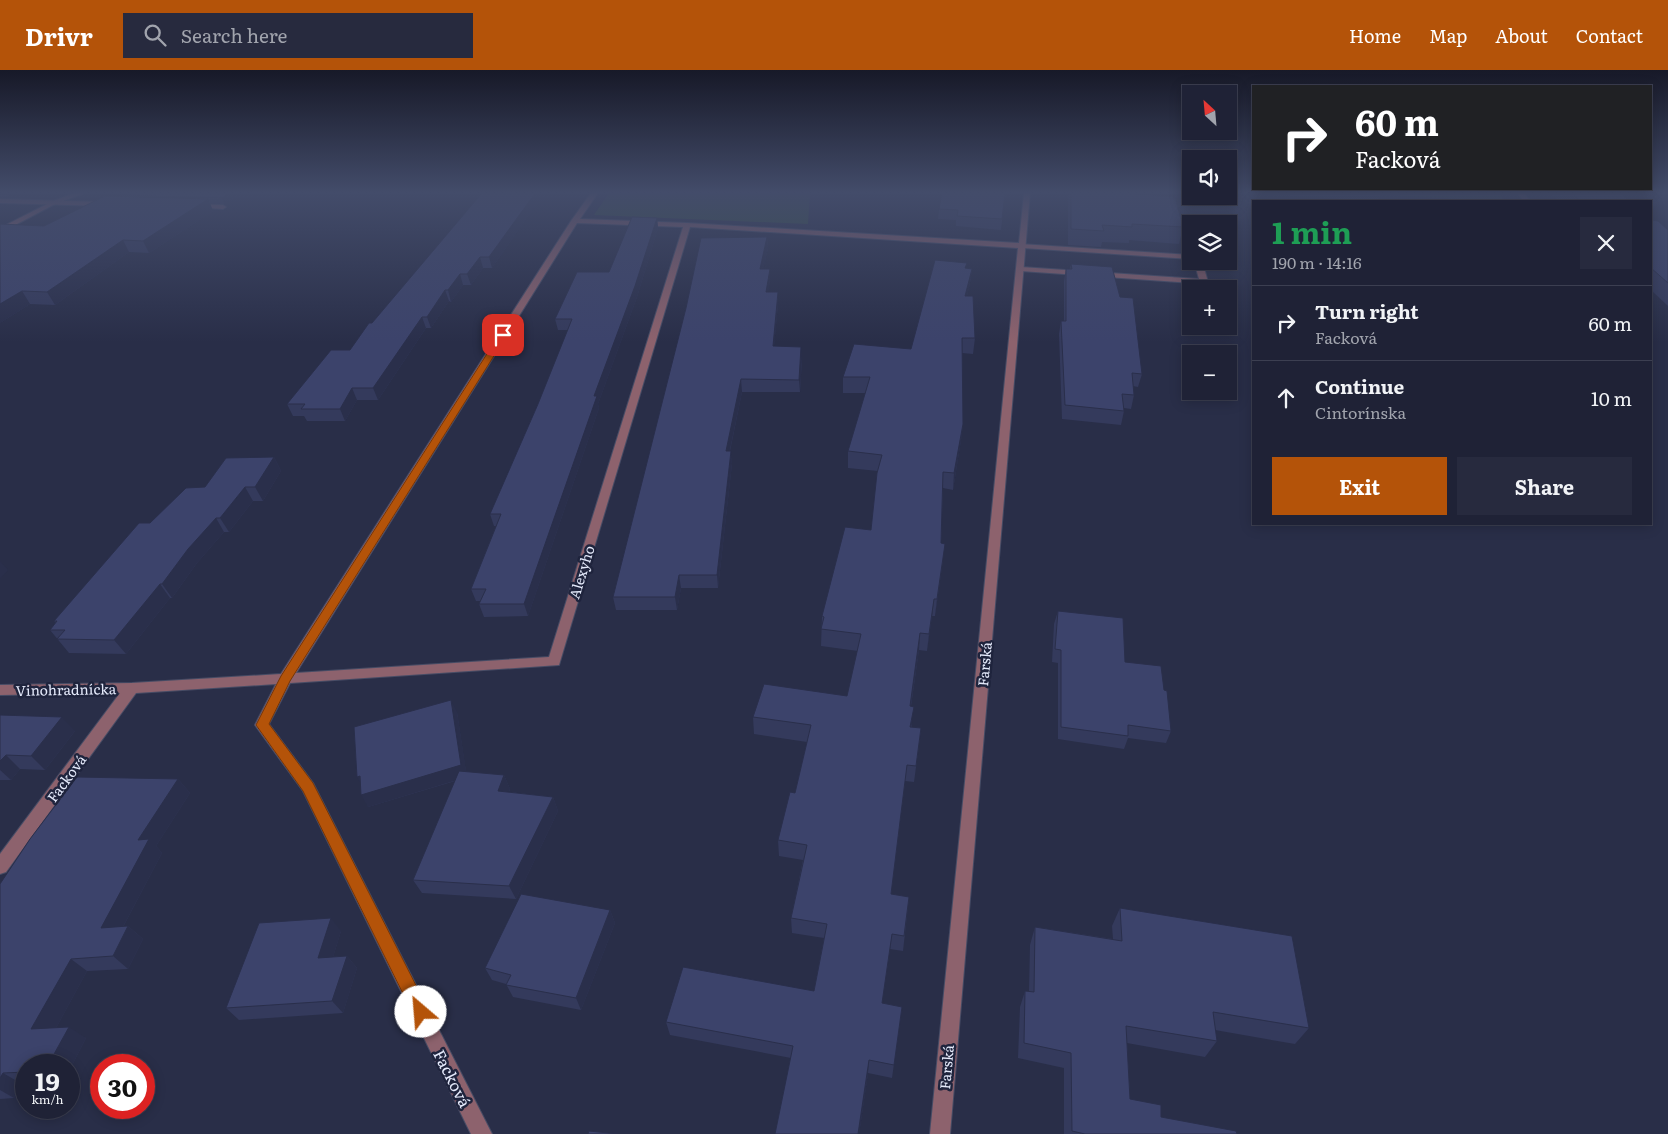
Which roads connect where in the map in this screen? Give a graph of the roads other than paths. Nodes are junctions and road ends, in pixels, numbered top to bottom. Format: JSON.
{"nodes":[{"id":1,"x":561,"y":243,"type":"edge"},
{"id":2,"x":681,"y":243,"type":"edge"},
{"id":3,"x":969,"y":243,"type":"edge"},
{"id":4,"x":1023,"y":243,"type":"edge"},
{"id":5,"x":1023,"y":246,"type":"junction"},
{"id":6,"x":1182,"y":256,"type":"edge"},
{"id":7,"x":1021,"y":269,"type":"junction"},
{"id":8,"x":1201,"y":270,"type":"edge"},
{"id":9,"x":285,"y":679,"type":"junction"},
{"id":10,"x":132,"y":688,"type":"junction"},
{"id":11,"x":0,"y":690,"type":"edge"},
{"id":12,"x":0,"y":867,"type":"edge"},
{"id":13,"x":482,"y":1134,"type":"edge"},
{"id":14,"x":940,"y":1134,"type":"edge"}],
"edges":[{"from":1,"to":9,"type":"street"},
{"from":2,"to":9,"type":"street","name":"Alexyho"},
{"from":3,"to":5,"type":"street"},
{"from":4,"to":5,"type":"street","name":"Farská"},
{"from":5,"to":6,"type":"street"},
{"from":5,"to":7,"type":"street","name":"Farská"},
{"from":7,"to":8,"type":"street"},
{"from":7,"to":14,"type":"street","name":"Farská"},
{"from":9,"to":10,"type":"street","name":"Vinohradnícka"},
{"from":9,"to":13,"type":"street","name":"Facková"},
{"from":10,"to":11,"type":"street","name":"Vinohradnícka"},
{"from":10,"to":12,"type":"street","name":"Facková"}]}
